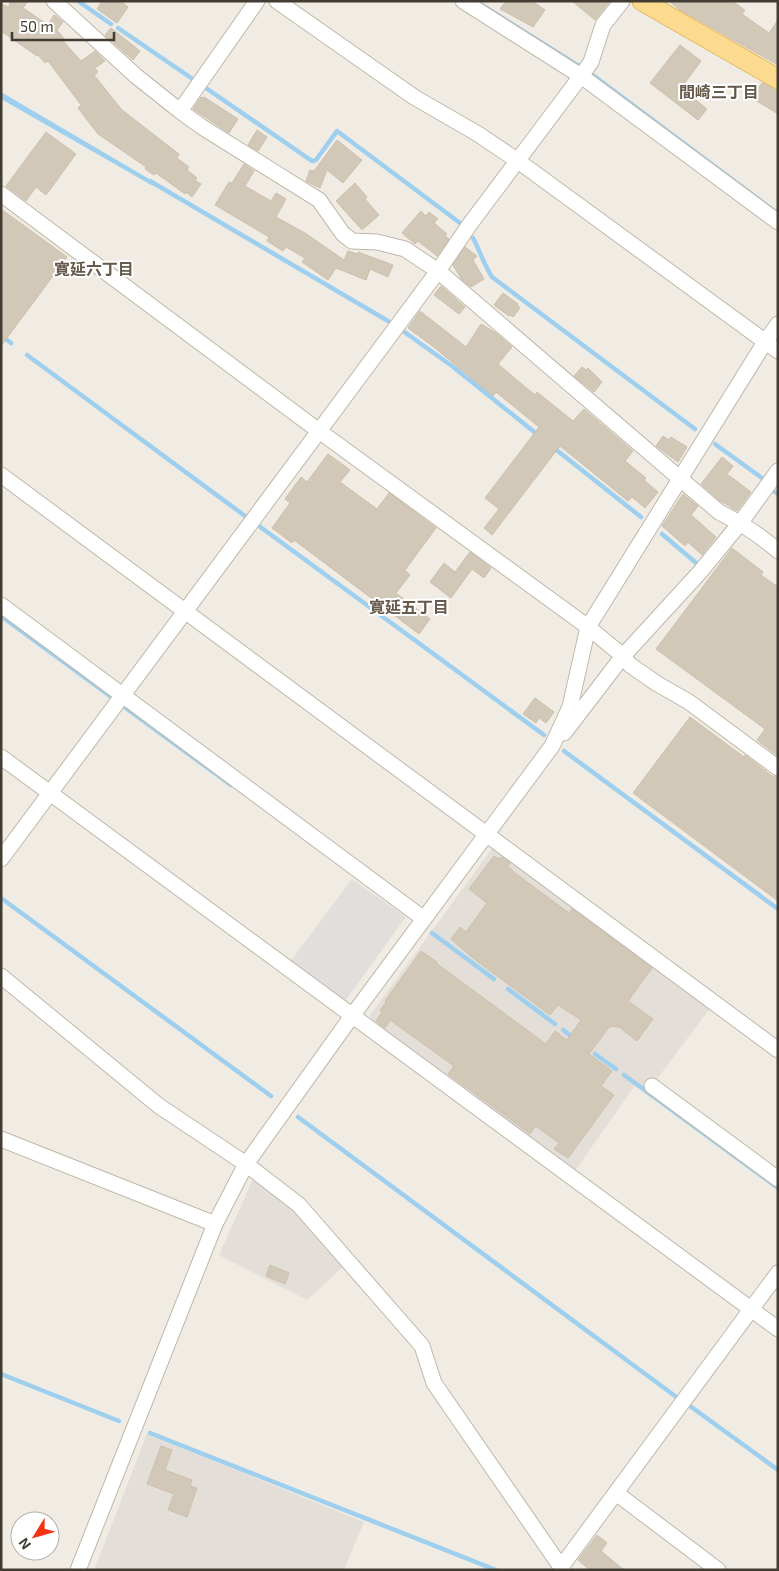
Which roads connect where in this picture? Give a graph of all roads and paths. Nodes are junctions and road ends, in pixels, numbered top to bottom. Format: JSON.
{"nodes":[{"id":1,"x":54,"y":1,"type":"edge"},
{"id":2,"x":257,"y":1,"type":"edge"},
{"id":3,"x":277,"y":1,"type":"edge"},
{"id":4,"x":463,"y":1,"type":"edge"},
{"id":5,"x":622,"y":1,"type":"edge"},
{"id":6,"x":642,"y":1,"type":"edge"},
{"id":7,"x":583,"y":72,"type":"junction"},
{"id":8,"x":778,"y":79,"type":"edge"},
{"id":9,"x":180,"y":111,"type":"junction"},
{"id":10,"x":518,"y":161,"type":"junction"},
{"id":11,"x":1,"y":194,"type":"edge"},
{"id":12,"x":778,"y":222,"type":"edge"},
{"id":13,"x":438,"y":271,"type":"junction"},
{"id":14,"x":778,"y":324,"type":"edge"},
{"id":15,"x":765,"y":342,"type":"junction"},
{"id":16,"x":778,"y":351,"type":"edge"},
{"id":17,"x":319,"y":430,"type":"junction"},
{"id":18,"x":778,"y":471,"type":"edge"},
{"id":19,"x":1,"y":475,"type":"edge"},
{"id":20,"x":679,"y":478,"type":"junction"},
{"id":21,"x":741,"y":522,"type":"junction"},
{"id":22,"x":778,"y":551,"type":"edge"},
{"id":23,"x":1,"y":605,"type":"edge"},
{"id":24,"x":185,"y":611,"type":"junction"},
{"id":25,"x":588,"y":627,"type":"junction"},
{"id":26,"x":622,"y":656,"type":"junction"},
{"id":27,"x":122,"y":695,"type":"junction"},
{"id":28,"x":552,"y":746,"type":"junction"},
{"id":29,"x":1,"y":756,"type":"edge"},
{"id":30,"x":778,"y":768,"type":"edge"},
{"id":31,"x":50,"y":793,"type":"junction"},
{"id":32,"x":487,"y":833,"type":"junction"},
{"id":33,"x":1,"y":859,"type":"edge"},
{"id":34,"x":424,"y":919,"type":"junction"},
{"id":35,"x":1,"y":976,"type":"edge"},
{"id":36,"x":352,"y":1016,"type":"junction"},
{"id":37,"x":778,"y":1050,"type":"edge"},
{"id":38,"x":652,"y":1086,"type":"dead end"},
{"id":39,"x":1,"y":1139,"type":"edge"},
{"id":40,"x":246,"y":1164,"type":"junction"},
{"id":41,"x":778,"y":1179,"type":"edge"},
{"id":42,"x":215,"y":1224,"type":"junction"},
{"id":43,"x":778,"y":1273,"type":"edge"},
{"id":44,"x":751,"y":1309,"type":"junction"},
{"id":45,"x":778,"y":1329,"type":"edge"},
{"id":46,"x":616,"y":1493,"type":"junction"},
{"id":47,"x":562,"y":1568,"type":"edge"},
{"id":48,"x":78,"y":1570,"type":"edge"},
{"id":49,"x":718,"y":1570,"type":"edge"}],
"edges":[{"from":1,"to":9,"type":"street"},
{"from":2,"to":9,"type":"street"},
{"from":3,"to":10,"type":"street"},
{"from":4,"to":7,"type":"street"},
{"from":5,"to":7,"type":"street"},
{"from":6,"to":8,"type":"main road"},
{"from":7,"to":10,"type":"street"},
{"from":7,"to":12,"type":"street"},
{"from":9,"to":13,"type":"street"},
{"from":10,"to":13,"type":"street"},
{"from":10,"to":15,"type":"street"},
{"from":11,"to":17,"type":"street"},
{"from":13,"to":17,"type":"street"},
{"from":13,"to":20,"type":"street"},
{"from":14,"to":15,"type":"street"},
{"from":15,"to":16,"type":"street"},
{"from":15,"to":20,"type":"street"},
{"from":17,"to":24,"type":"street"},
{"from":17,"to":25,"type":"street"},
{"from":18,"to":21,"type":"street"},
{"from":19,"to":24,"type":"street"},
{"from":20,"to":21,"type":"street"},
{"from":20,"to":25,"type":"street"},
{"from":21,"to":22,"type":"street"},
{"from":21,"to":26,"type":"street"},
{"from":23,"to":27,"type":"street"},
{"from":24,"to":27,"type":"street"},
{"from":24,"to":32,"type":"street"},
{"from":25,"to":26,"type":"street"},
{"from":25,"to":28,"type":"street"},
{"from":26,"to":28,"type":"street"},
{"from":26,"to":30,"type":"street"},
{"from":27,"to":31,"type":"street"},
{"from":27,"to":34,"type":"street"},
{"from":28,"to":32,"type":"street"},
{"from":29,"to":31,"type":"street"},
{"from":31,"to":33,"type":"street"},
{"from":31,"to":36,"type":"street"},
{"from":32,"to":34,"type":"street"},
{"from":32,"to":37,"type":"street"},
{"from":34,"to":36,"type":"street"},
{"from":35,"to":40,"type":"street"},
{"from":36,"to":40,"type":"street"},
{"from":36,"to":44,"type":"street"},
{"from":38,"to":41,"type":"street"},
{"from":39,"to":42,"type":"street"},
{"from":40,"to":42,"type":"street"},
{"from":40,"to":47,"type":"street"},
{"from":42,"to":48,"type":"street"},
{"from":43,"to":44,"type":"street"},
{"from":44,"to":45,"type":"street"},
{"from":44,"to":46,"type":"street"},
{"from":46,"to":47,"type":"street"},
{"from":46,"to":49,"type":"street"}]}
